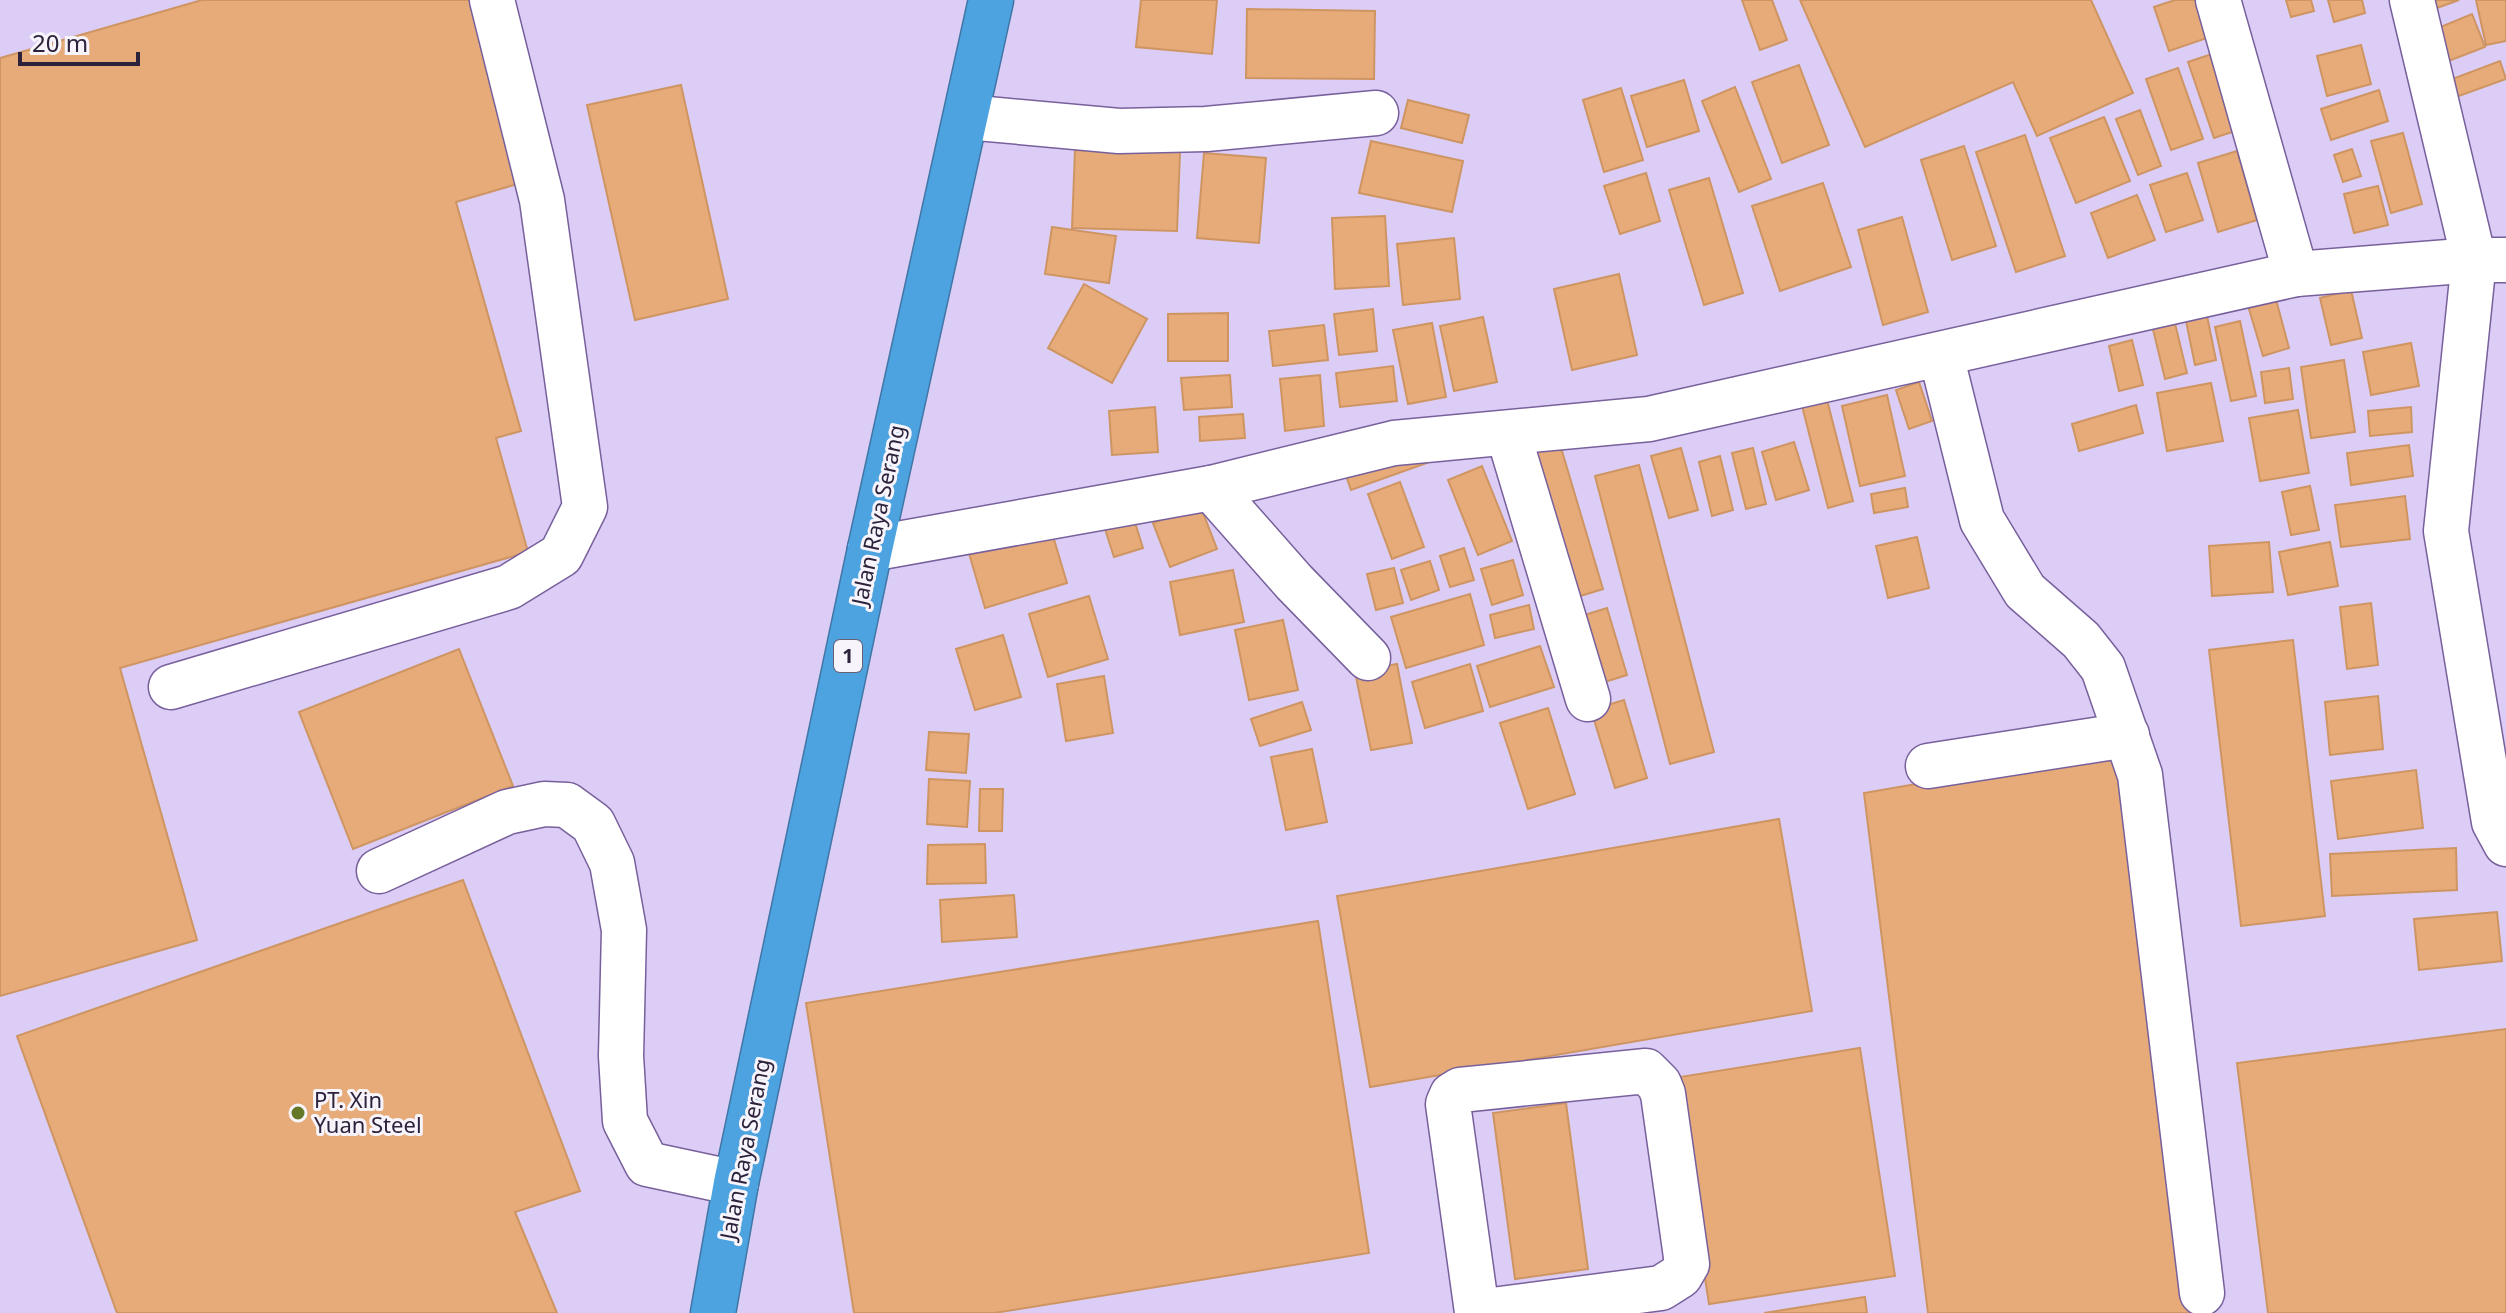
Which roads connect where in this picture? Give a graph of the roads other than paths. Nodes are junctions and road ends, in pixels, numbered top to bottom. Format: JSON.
{"nodes":[{"id":1,"x":492,"y":0,"type":"edge"},
{"id":2,"x":991,"y":0,"type":"edge"},
{"id":3,"x":2218,"y":0,"type":"edge"},
{"id":4,"x":2412,"y":0,"type":"edge"},
{"id":5,"x":1376,"y":113,"type":"dead end"},
{"id":6,"x":966,"y":117,"type":"junction"},
{"id":7,"x":2490,"y":260,"type":"edge"},
{"id":8,"x":2296,"y":274,"type":"junction"},
{"id":9,"x":1941,"y":355,"type":"junction"},
{"id":10,"x":1508,"y":433,"type":"junction"},
{"id":11,"x":1211,"y":488,"type":"junction"},
{"id":12,"x":870,"y":549,"type":"junction"},
{"id":13,"x":1368,"y":658,"type":"dead end"},
{"id":14,"x":171,"y":687,"type":"dead end"},
{"id":15,"x":1588,"y":699,"type":"dead end"},
{"id":16,"x":2127,"y":735,"type":"junction"},
{"id":17,"x":1928,"y":766,"type":"dead end"},
{"id":18,"x":2506,"y":844,"type":"edge"},
{"id":19,"x":379,"y":871,"type":"dead end"},
{"id":20,"x":736,"y":1183,"type":"junction"},
{"id":21,"x":2202,"y":1293,"type":"dead end"},
{"id":22,"x":1469,"y":1312,"type":"edge"},
{"id":23,"x":713,"y":1313,"type":"edge"}],
"edges":[{"from":1,"to":14,"type":"street"},
{"from":2,"to":6,"type":"highway","name":"Jalan Raya Serang","number":"1"},
{"from":3,"to":8,"type":"street"},
{"from":4,"to":7,"type":"street"},
{"from":5,"to":6,"type":"street"},
{"from":6,"to":12,"type":"highway","name":"Jalan Raya Serang","number":"1"},
{"from":7,"to":8,"type":"street"},
{"from":7,"to":18,"type":"street"},
{"from":8,"to":9,"type":"street"},
{"from":9,"to":10,"type":"street"},
{"from":9,"to":16,"type":"street"},
{"from":10,"to":11,"type":"street"},
{"from":10,"to":15,"type":"street"},
{"from":11,"to":12,"type":"street"},
{"from":11,"to":13,"type":"street"},
{"from":12,"to":20,"type":"highway","name":"Jalan Raya Serang","number":"1"},
{"from":16,"to":17,"type":"street"},
{"from":16,"to":21,"type":"street"},
{"from":19,"to":20,"type":"street"},
{"from":20,"to":23,"type":"highway","name":"Jalan Raya Serang","number":"1"},
{"from":22,"to":22,"type":"street"}]}
